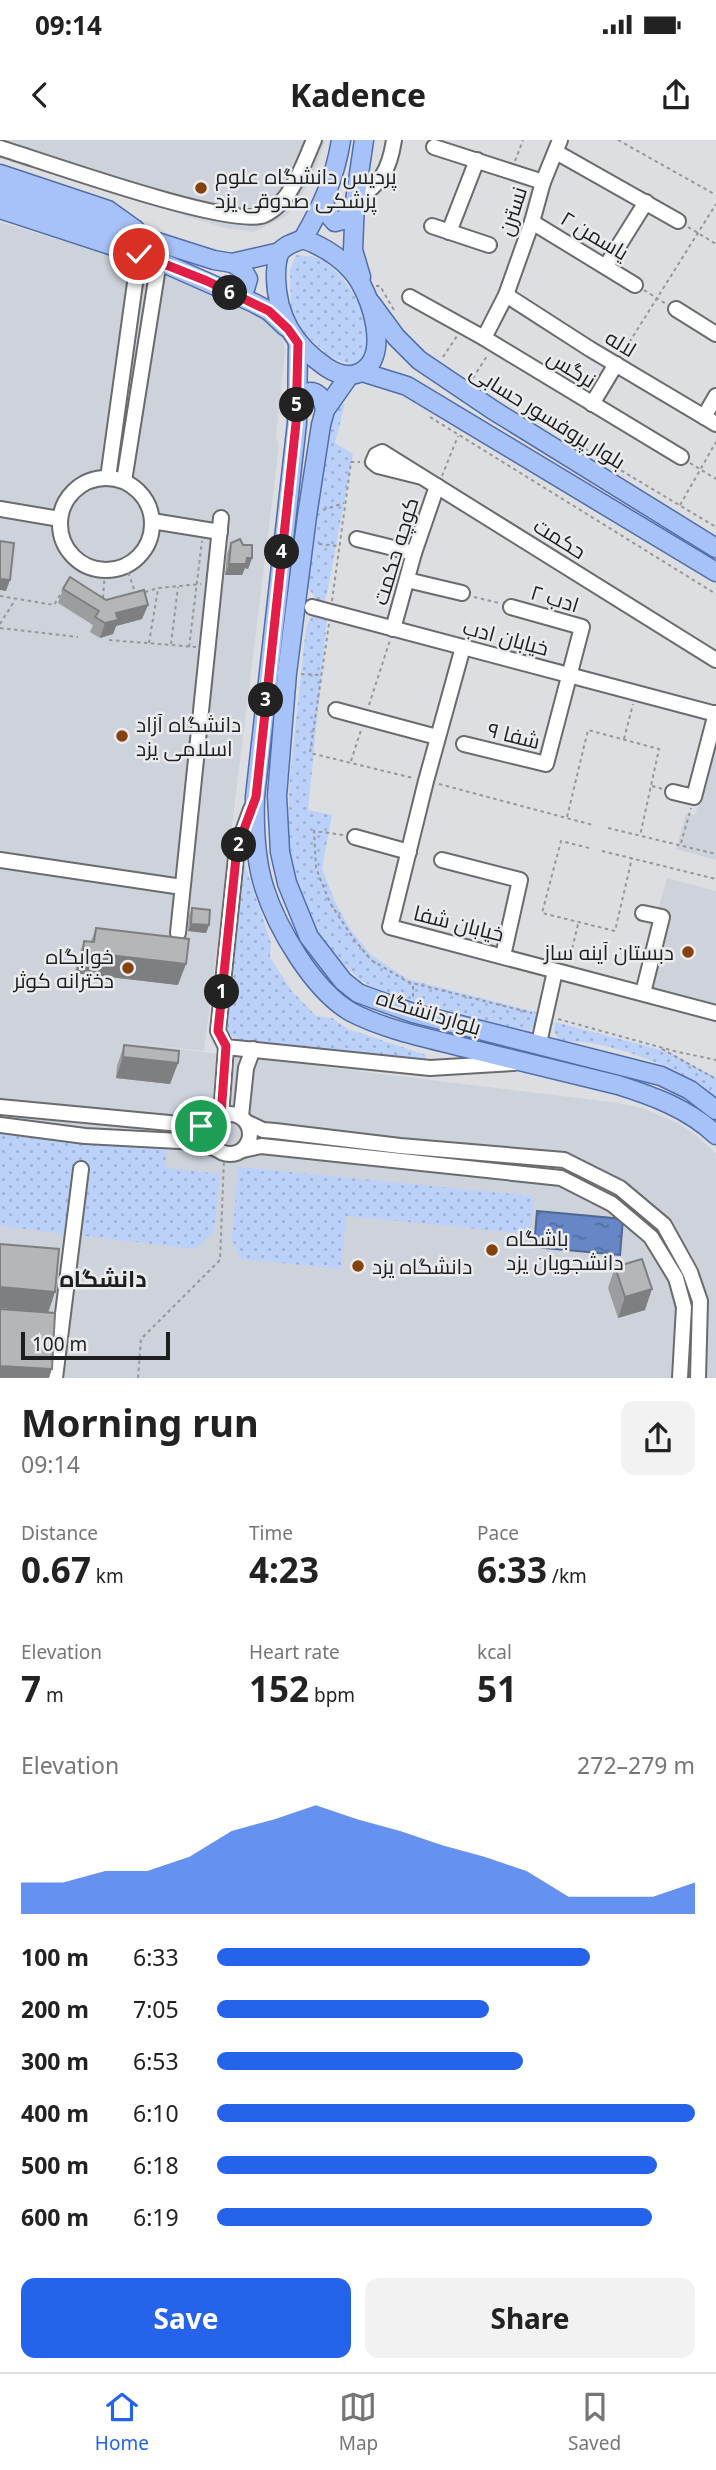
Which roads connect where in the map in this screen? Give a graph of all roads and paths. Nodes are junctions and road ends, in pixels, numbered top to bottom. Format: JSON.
{"nodes":[{"id":1,"x":314,"y":140,"type":"edge"},
{"id":2,"x":341,"y":140,"type":"edge"},
{"id":3,"x":364,"y":140,"type":"edge"},
{"id":4,"x":394,"y":140,"type":"edge"},
{"id":5,"x":523,"y":140,"type":"edge"},
{"id":6,"x":618,"y":140,"type":"edge"},
{"id":7,"x":558,"y":146,"type":"edge"},
{"id":8,"x":435,"y":147,"type":"dead end"},
{"id":9,"x":0,"y":148,"type":"edge"},
{"id":10,"x":477,"y":160,"type":"junction"},
{"id":11,"x":511,"y":172,"type":"junction"},
{"id":12,"x":0,"y":174,"type":"edge"},
{"id":13,"x":543,"y":182,"type":"junction"},
{"id":14,"x":0,"y":192,"type":"edge"},
{"id":15,"x":716,"y":195,"type":"edge"},
{"id":16,"x":324,"y":201,"type":"junction"},
{"id":17,"x":646,"y":202,"type":"junction"},
{"id":18,"x":716,"y":204,"type":"edge"},
{"id":19,"x":354,"y":206,"type":"junction"},
{"id":20,"x":0,"y":208,"type":"edge"},
{"id":21,"x":678,"y":221,"type":"dead end"},
{"id":22,"x":532,"y":222,"type":"junction"},
{"id":23,"x":432,"y":226,"type":"dead end"},
{"id":24,"x":449,"y":232,"type":"junction"},
{"id":25,"x":698,"y":233,"type":"junction"},
{"id":26,"x":303,"y":240,"type":"junction"},
{"id":27,"x":716,"y":244,"type":"edge"},
{"id":28,"x":489,"y":245,"type":"dead end"},
{"id":29,"x":145,"y":247,"type":"junction"},
{"id":30,"x":280,"y":252,"type":"junction"},
{"id":31,"x":159,"y":261,"type":"junction"},
{"id":32,"x":232,"y":263,"type":"junction"},
{"id":33,"x":606,"y":267,"type":"junction"},
{"id":34,"x":635,"y":285,"type":"joint"},
{"id":35,"x":234,"y":295,"type":"junction"},
{"id":36,"x":367,"y":295,"type":"junction"},
{"id":37,"x":506,"y":295,"type":"junction"},
{"id":38,"x":410,"y":297,"type":"dead end"},
{"id":39,"x":657,"y":298,"type":"junction"},
{"id":40,"x":676,"y":309,"type":"joint"},
{"id":41,"x":399,"y":319,"type":"dead end"},
{"id":42,"x":463,"y":327,"type":"junction"},
{"id":43,"x":716,"y":334,"type":"edge"},
{"id":44,"x":293,"y":336,"type":"junction"},
{"id":45,"x":489,"y":341,"type":"junction"},
{"id":46,"x":419,"y":359,"type":"junction"},
{"id":47,"x":441,"y":361,"type":"dead end"},
{"id":48,"x":615,"y":364,"type":"junction"},
{"id":49,"x":355,"y":374,"type":"junction"},
{"id":50,"x":472,"y":380,"type":"dead end"},
{"id":51,"x":407,"y":386,"type":"junction"},
{"id":52,"x":716,"y":396,"type":"edge"},
{"id":53,"x":297,"y":401,"type":"junction"},
{"id":54,"x":592,"y":404,"type":"junction"},
{"id":55,"x":517,"y":408,"type":"dead end"},
{"id":56,"x":325,"y":410,"type":"junction"},
{"id":57,"x":424,"y":413,"type":"dead end"},
{"id":58,"x":710,"y":421,"type":"edge"},
{"id":59,"x":459,"y":435,"type":"junction"},
{"id":60,"x":716,"y":442,"type":"edge"},
{"id":61,"x":378,"y":457,"type":"joint"},
{"id":62,"x":681,"y":457,"type":"joint"},
{"id":63,"x":701,"y":470,"type":"junction"},
{"id":64,"x":108,"y":478,"type":"junction"},
{"id":65,"x":716,"y":479,"type":"edge"},
{"id":66,"x":124,"y":481,"type":"junction"},
{"id":67,"x":438,"y":486,"type":"junction"},
{"id":68,"x":345,"y":502,"type":"junction"},
{"id":69,"x":680,"y":506,"type":"junction"},
{"id":70,"x":0,"y":509,"type":"edge"},
{"id":71,"x":307,"y":516,"type":"junction"},
{"id":72,"x":60,"y":519,"type":"junction"},
{"id":73,"x":152,"y":521,"type":"junction"},
{"id":74,"x":716,"y":527,"type":"edge"},
{"id":75,"x":204,"y":530,"type":"junction"},
{"id":76,"x":357,"y":539,"type":"dead end"},
{"id":77,"x":304,"y":542,"type":"junction"},
{"id":78,"x":339,"y":546,"type":"junction"},
{"id":79,"x":716,"y":548,"type":"edge"},
{"id":80,"x":414,"y":553,"type":"junction"},
{"id":81,"x":126,"y":566,"type":"junction"},
{"id":82,"x":106,"y":571,"type":"junction"},
{"id":83,"x":716,"y":572,"type":"edge"},
{"id":84,"x":299,"y":580,"type":"junction"},
{"id":85,"x":407,"y":580,"type":"junction"},
{"id":86,"x":215,"y":582,"type":"junction"},
{"id":87,"x":197,"y":584,"type":"junction"},
{"id":88,"x":178,"y":586,"type":"junction"},
{"id":89,"x":64,"y":588,"type":"edge"},
{"id":90,"x":158,"y":588,"type":"junction"},
{"id":91,"x":463,"y":593,"type":"joint"},
{"id":92,"x":716,"y":594,"type":"edge"},
{"id":93,"x":136,"y":595,"type":"junction"},
{"id":94,"x":0,"y":596,"type":"edge"},
{"id":95,"x":129,"y":597,"type":"edge"},
{"id":96,"x":16,"y":599,"type":"junction"},
{"id":97,"x":102,"y":602,"type":"edge"},
{"id":98,"x":312,"y":607,"type":"junction"},
{"id":99,"x":511,"y":607,"type":"joint"},
{"id":100,"x":330,"y":612,"type":"junction"},
{"id":101,"x":0,"y":624,"type":"edge"},
{"id":102,"x":0,"y":628,"type":"edge"},
{"id":103,"x":293,"y":628,"type":"junction"},
{"id":104,"x":393,"y":629,"type":"junction"},
{"id":105,"x":78,"y":637,"type":"dead end"},
{"id":106,"x":109,"y":640,"type":"dead end"},
{"id":107,"x":149,"y":643,"type":"junction"},
{"id":108,"x":171,"y":645,"type":"junction"},
{"id":109,"x":188,"y":647,"type":"junction"},
{"id":110,"x":463,"y":647,"type":"junction"},
{"id":111,"x":208,"y":648,"type":"junction"},
{"id":112,"x":716,"y":660,"type":"edge"},
{"id":113,"x":288,"y":673,"type":"junction"},
{"id":114,"x":321,"y":675,"type":"junction"},
{"id":115,"x":570,"y":676,"type":"junction"},
{"id":116,"x":636,"y":693,"type":"junction"},
{"id":117,"x":337,"y":710,"type":"dead end"},
{"id":118,"x":716,"y":714,"type":"edge"},
{"id":119,"x":365,"y":718,"type":"junction"},
{"id":120,"x":437,"y":737,"type":"junction"},
{"id":121,"x":624,"y":740,"type":"junction"},
{"id":122,"x":464,"y":744,"type":"dead end"},
{"id":123,"x":351,"y":762,"type":"junction"},
{"id":124,"x":426,"y":781,"type":"junction"},
{"id":125,"x":673,"y":792,"type":"dead end"},
{"id":126,"x":256,"y":797,"type":"junction"},
{"id":127,"x":694,"y":797,"type":"junction"},
{"id":128,"x":567,"y":818,"type":"junction"},
{"id":129,"x":593,"y":825,"type":"dead end"},
{"id":130,"x":608,"y":828,"type":"dead end"},
{"id":131,"x":639,"y":836,"type":"junction"},
{"id":132,"x":355,"y":837,"type":"dead end"},
{"id":133,"x":681,"y":846,"type":"junction"},
{"id":134,"x":589,"y":848,"type":"dead end"},
{"id":135,"x":603,"y":851,"type":"dead end"},
{"id":136,"x":409,"y":852,"type":"junction"},
{"id":137,"x":716,"y":854,"type":"edge"},
{"id":138,"x":632,"y":858,"type":"junction"},
{"id":139,"x":0,"y":860,"type":"edge"},
{"id":140,"x":442,"y":860,"type":"dead end"},
{"id":141,"x":716,"y":879,"type":"edge"},
{"id":142,"x":183,"y":887,"type":"junction"},
{"id":143,"x":643,"y":913,"type":"dead end"},
{"id":144,"x":579,"y":922,"type":"junction"},
{"id":145,"x":178,"y":933,"type":"dead end"},
{"id":146,"x":503,"y":956,"type":"junction"},
{"id":147,"x":561,"y":972,"type":"junction"},
{"id":148,"x":643,"y":993,"type":"junction"},
{"id":149,"x":716,"y":1013,"type":"edge"},
{"id":150,"x":545,"y":1016,"type":"junction"},
{"id":151,"x":538,"y":1043,"type":"junction"},
{"id":152,"x":226,"y":1046,"type":"junction"},
{"id":153,"x":656,"y":1046,"type":"junction"},
{"id":154,"x":253,"y":1049,"type":"junction"},
{"id":155,"x":716,"y":1060,"type":"edge"},
{"id":156,"x":524,"y":1063,"type":"junction"},
{"id":157,"x":716,"y":1079,"type":"edge"},
{"id":158,"x":0,"y":1107,"type":"edge"},
{"id":159,"x":716,"y":1110,"type":"edge"},
{"id":160,"x":86,"y":1115,"type":"junction"},
{"id":161,"x":217,"y":1119,"type":"junction"},
{"id":162,"x":244,"y":1120,"type":"junction"},
{"id":163,"x":0,"y":1125,"type":"edge"},
{"id":164,"x":716,"y":1135,"type":"edge"},
{"id":165,"x":85,"y":1136,"type":"junction"},
{"id":166,"x":400,"y":1146,"type":"junction"},
{"id":167,"x":243,"y":1150,"type":"junction"},
{"id":168,"x":220,"y":1152,"type":"junction"},
{"id":169,"x":397,"y":1162,"type":"junction"},
{"id":170,"x":81,"y":1170,"type":"dead end"},
{"id":171,"x":55,"y":1378,"type":"edge"},
{"id":172,"x":138,"y":1378,"type":"edge"},
{"id":173,"x":680,"y":1378,"type":"edge"},
{"id":174,"x":698,"y":1378,"type":"edge"}],
"edges":[{"from":1,"to":9,"type":"street"},
{"from":2,"to":16,"type":"main road"},
{"from":3,"to":19,"type":"main road"},
{"from":4,"to":19,"type":"street"},
{"from":5,"to":11,"type":"path"},
{"from":6,"to":15,"type":"path"},
{"from":7,"to":13,"type":"street","name":"نسترن"},
{"from":7,"to":17,"type":"street"},
{"from":8,"to":10,"type":"street"},
{"from":10,"to":11,"type":"street"},
{"from":10,"to":24,"type":"street"},
{"from":11,"to":13,"type":"street"},
{"from":12,"to":29,"type":"main road"},
{"from":13,"to":22,"type":"street","name":"نسترن"},
{"from":14,"to":29,"type":"main road"},
{"from":16,"to":19,"type":"main road"},
{"from":16,"to":26,"type":"main road"},
{"from":17,"to":21,"type":"street"},
{"from":17,"to":33,"type":"street"},
{"from":18,"to":25,"type":"path"},
{"from":19,"to":36,"type":"main road"},
{"from":20,"to":29,"type":"main road"},
{"from":22,"to":33,"type":"street","name":"یاسمن ۲"},
{"from":22,"to":37,"type":"street","name":"نسترن"},
{"from":23,"to":24,"type":"street"},
{"from":24,"to":28,"type":"street"},
{"from":25,"to":27,"type":"path"},
{"from":25,"to":39,"type":"path"},
{"from":26,"to":30,"type":"main road"},
{"from":26,"to":36,"type":"main road"},
{"from":29,"to":31,"type":"main road"},
{"from":29,"to":32,"type":"main road"},
{"from":29,"to":64,"type":"street"},
{"from":30,"to":32,"type":"main road"},
{"from":30,"to":44,"type":"main road"},
{"from":31,"to":35,"type":"main road"},
{"from":31,"to":66,"type":"street"},
{"from":32,"to":35,"type":"main road"},
{"from":33,"to":34,"type":"street","name":"یاسمن ۲"},
{"from":34,"to":39,"type":"path"},
{"from":35,"to":44,"type":"main road"},
{"from":36,"to":41,"type":"path"},
{"from":36,"to":46,"type":"main road","name":"بلوار پروفسور حسابی"},
{"from":36,"to":49,"type":"main road"},
{"from":37,"to":45,"type":"street"},
{"from":37,"to":48,"type":"street","name":"لاله"},
{"from":38,"to":42,"type":"street","name":"نرگس"},
{"from":39,"to":40,"type":"path"},
{"from":39,"to":48,"type":"path"},
{"from":40,"to":43,"type":"street"},
{"from":42,"to":45,"type":"street","name":"نرگس"},
{"from":42,"to":47,"type":"path"},
{"from":44,"to":49,"type":"main road"},
{"from":44,"to":53,"type":"main road","name":"بلواردانشگاه"},
{"from":45,"to":50,"type":"path"},
{"from":45,"to":54,"type":"street","name":"نرگس"},
{"from":46,"to":51,"type":"main road"},
{"from":46,"to":79,"type":"main road","name":"بلوار پروفسور حسابی"},
{"from":48,"to":54,"type":"street"},
{"from":48,"to":58,"type":"street","name":"لاله"},
{"from":49,"to":51,"type":"main road"},
{"from":49,"to":56,"type":"main road","name":"بلواردانشگاه"},
{"from":51,"to":83,"type":"main road"},
{"from":52,"to":58,"type":"street"},
{"from":53,"to":56,"type":"main road"},
{"from":53,"to":126,"type":"main road","name":"بلواردانشگاه"},
{"from":54,"to":62,"type":"street","name":"نرگس"},
{"from":55,"to":69,"type":"path"},
{"from":56,"to":71,"type":"main road","name":"بلواردانشگاه"},
{"from":57,"to":59,"type":"path"},
{"from":59,"to":67,"type":"path"},
{"from":59,"to":92,"type":"path"},
{"from":60,"to":63,"type":"path"},
{"from":61,"to":67,"type":"street","name":"حکمت"},
{"from":61,"to":68,"type":"path"},
{"from":62,"to":63,"type":"path"},
{"from":63,"to":65,"type":"path"},
{"from":63,"to":69,"type":"path"},
{"from":64,"to":66,"type":"street"},
{"from":64,"to":72,"type":"street"},
{"from":66,"to":73,"type":"street"},
{"from":67,"to":80,"type":"street","name":"کوچه حکمت"},
{"from":67,"to":112,"type":"street","name":"حکمت"},
{"from":68,"to":71,"type":"path"},
{"from":68,"to":78,"type":"path"},
{"from":69,"to":74,"type":"path"},
{"from":70,"to":72,"type":"street"},
{"from":71,"to":77,"type":"main road","name":"بلواردانشگاه"},
{"from":72,"to":82,"type":"street"},
{"from":73,"to":75,"type":"street"},
{"from":73,"to":81,"type":"street"},
{"from":75,"to":86,"type":"street"},
{"from":75,"to":87,"type":"path"},
{"from":76,"to":80,"type":"street"},
{"from":77,"to":78,"type":"path"},
{"from":77,"to":84,"type":"main road","name":"بلواردانشگاه"},
{"from":78,"to":100,"type":"path"},
{"from":80,"to":85,"type":"street","name":"کوچه حکمت"},
{"from":81,"to":82,"type":"street"},
{"from":81,"to":93,"type":"path"},
{"from":82,"to":97,"type":"path"},
{"from":84,"to":98,"type":"street"},
{"from":84,"to":103,"type":"main road","name":"بلواردانشگاه"},
{"from":85,"to":91,"type":"street"},
{"from":85,"to":104,"type":"street","name":"کوچه حکمت"},
{"from":86,"to":87,"type":"path"},
{"from":86,"to":111,"type":"street"},
{"from":87,"to":88,"type":"path"},
{"from":87,"to":109,"type":"path"},
{"from":88,"to":90,"type":"path"},
{"from":88,"to":108,"type":"path"},
{"from":89,"to":96,"type":"path"},
{"from":90,"to":93,"type":"path"},
{"from":90,"to":107,"type":"path"},
{"from":91,"to":99,"type":"path"},
{"from":93,"to":95,"type":"path"},
{"from":94,"to":96,"type":"path"},
{"from":96,"to":101,"type":"path"},
{"from":98,"to":100,"type":"street","name":"خیابان ادب"},
{"from":98,"to":103,"type":"street"},
{"from":99,"to":115,"type":"street","name":"ادب ۲"},
{"from":100,"to":104,"type":"street","name":"خیابان ادب"},
{"from":100,"to":114,"type":"path"},
{"from":102,"to":105,"type":"path"},
{"from":103,"to":113,"type":"main road","name":"بلواردانشگاه"},
{"from":104,"to":110,"type":"street","name":"خیابان ادب"},
{"from":104,"to":119,"type":"path"},
{"from":106,"to":107,"type":"path"},
{"from":107,"to":108,"type":"path"},
{"from":108,"to":109,"type":"path"},
{"from":109,"to":111,"type":"path"},
{"from":110,"to":115,"type":"street","name":"خیابان ادب"},
{"from":110,"to":120,"type":"street","name":"خیابان شفا"},
{"from":111,"to":142,"type":"street"},
{"from":113,"to":114,"type":"path"},
{"from":113,"to":151,"type":"main road","name":"بلواردانشگاه"},
{"from":114,"to":123,"type":"path"},
{"from":115,"to":116,"type":"street","name":"خیابان ادب"},
{"from":115,"to":122,"type":"street","name":"شفا ۹"},
{"from":116,"to":118,"type":"street","name":"خیابان ادب"},
{"from":116,"to":121,"type":"path"},
{"from":117,"to":119,"type":"street"},
{"from":118,"to":127,"type":"street"},
{"from":119,"to":120,"type":"street"},
{"from":119,"to":123,"type":"path"},
{"from":120,"to":124,"type":"street","name":"خیابان شفا"},
{"from":121,"to":128,"type":"path"},
{"from":121,"to":131,"type":"path"},
{"from":123,"to":124,"type":"path"},
{"from":124,"to":128,"type":"path"},
{"from":124,"to":136,"type":"street","name":"خیابان شفا"},
{"from":125,"to":127,"type":"street"},
{"from":126,"to":152,"type":"street"},
{"from":126,"to":156,"type":"main road","name":"بلواردانشگاه"},
{"from":127,"to":133,"type":"path"},
{"from":128,"to":129,"type":"path"},
{"from":130,"to":131,"type":"path"},
{"from":131,"to":133,"type":"path"},
{"from":132,"to":136,"type":"street"},
{"from":133,"to":137,"type":"path"},
{"from":134,"to":144,"type":"path"},
{"from":135,"to":138,"type":"path"},
{"from":136,"to":146,"type":"street","name":"خیابان شفا"},
{"from":138,"to":141,"type":"path"},
{"from":138,"to":144,"type":"path"},
{"from":139,"to":142,"type":"street"},
{"from":140,"to":146,"type":"street"},
{"from":142,"to":145,"type":"street"},
{"from":143,"to":148,"type":"street"},
{"from":144,"to":147,"type":"path"},
{"from":146,"to":147,"type":"street","name":"خیابان شفا"},
{"from":147,"to":148,"type":"street","name":"خیابان شفا"},
{"from":147,"to":150,"type":"street"},
{"from":148,"to":149,"type":"street","name":"خیابان شفا"},
{"from":150,"to":151,"type":"street"},
{"from":150,"to":153,"type":"path"},
{"from":151,"to":159,"type":"main road","name":"بلواردانشگاه"},
{"from":152,"to":154,"type":"street"},
{"from":152,"to":161,"type":"street"},
{"from":153,"to":155,"type":"path"},
{"from":153,"to":157,"type":"path"},
{"from":154,"to":156,"type":"street"},
{"from":154,"to":162,"type":"street"},
{"from":156,"to":164,"type":"main road","name":"بلواردانشگاه"},
{"from":158,"to":160,"type":"street"},
{"from":160,"to":161,"type":"street"},
{"from":160,"to":165,"type":"street"},
{"from":161,"to":162,"type":"street"},
{"from":161,"to":168,"type":"street"},
{"from":162,"to":166,"type":"street"},
{"from":162,"to":167,"type":"street"},
{"from":163,"to":165,"type":"street"},
{"from":165,"to":168,"type":"street"},
{"from":166,"to":169,"type":"street"},
{"from":166,"to":174,"type":"street"},
{"from":167,"to":168,"type":"street"},
{"from":167,"to":169,"type":"street"},
{"from":168,"to":172,"type":"path"},
{"from":169,"to":173,"type":"street"},
{"from":170,"to":171,"type":"street"}]}
